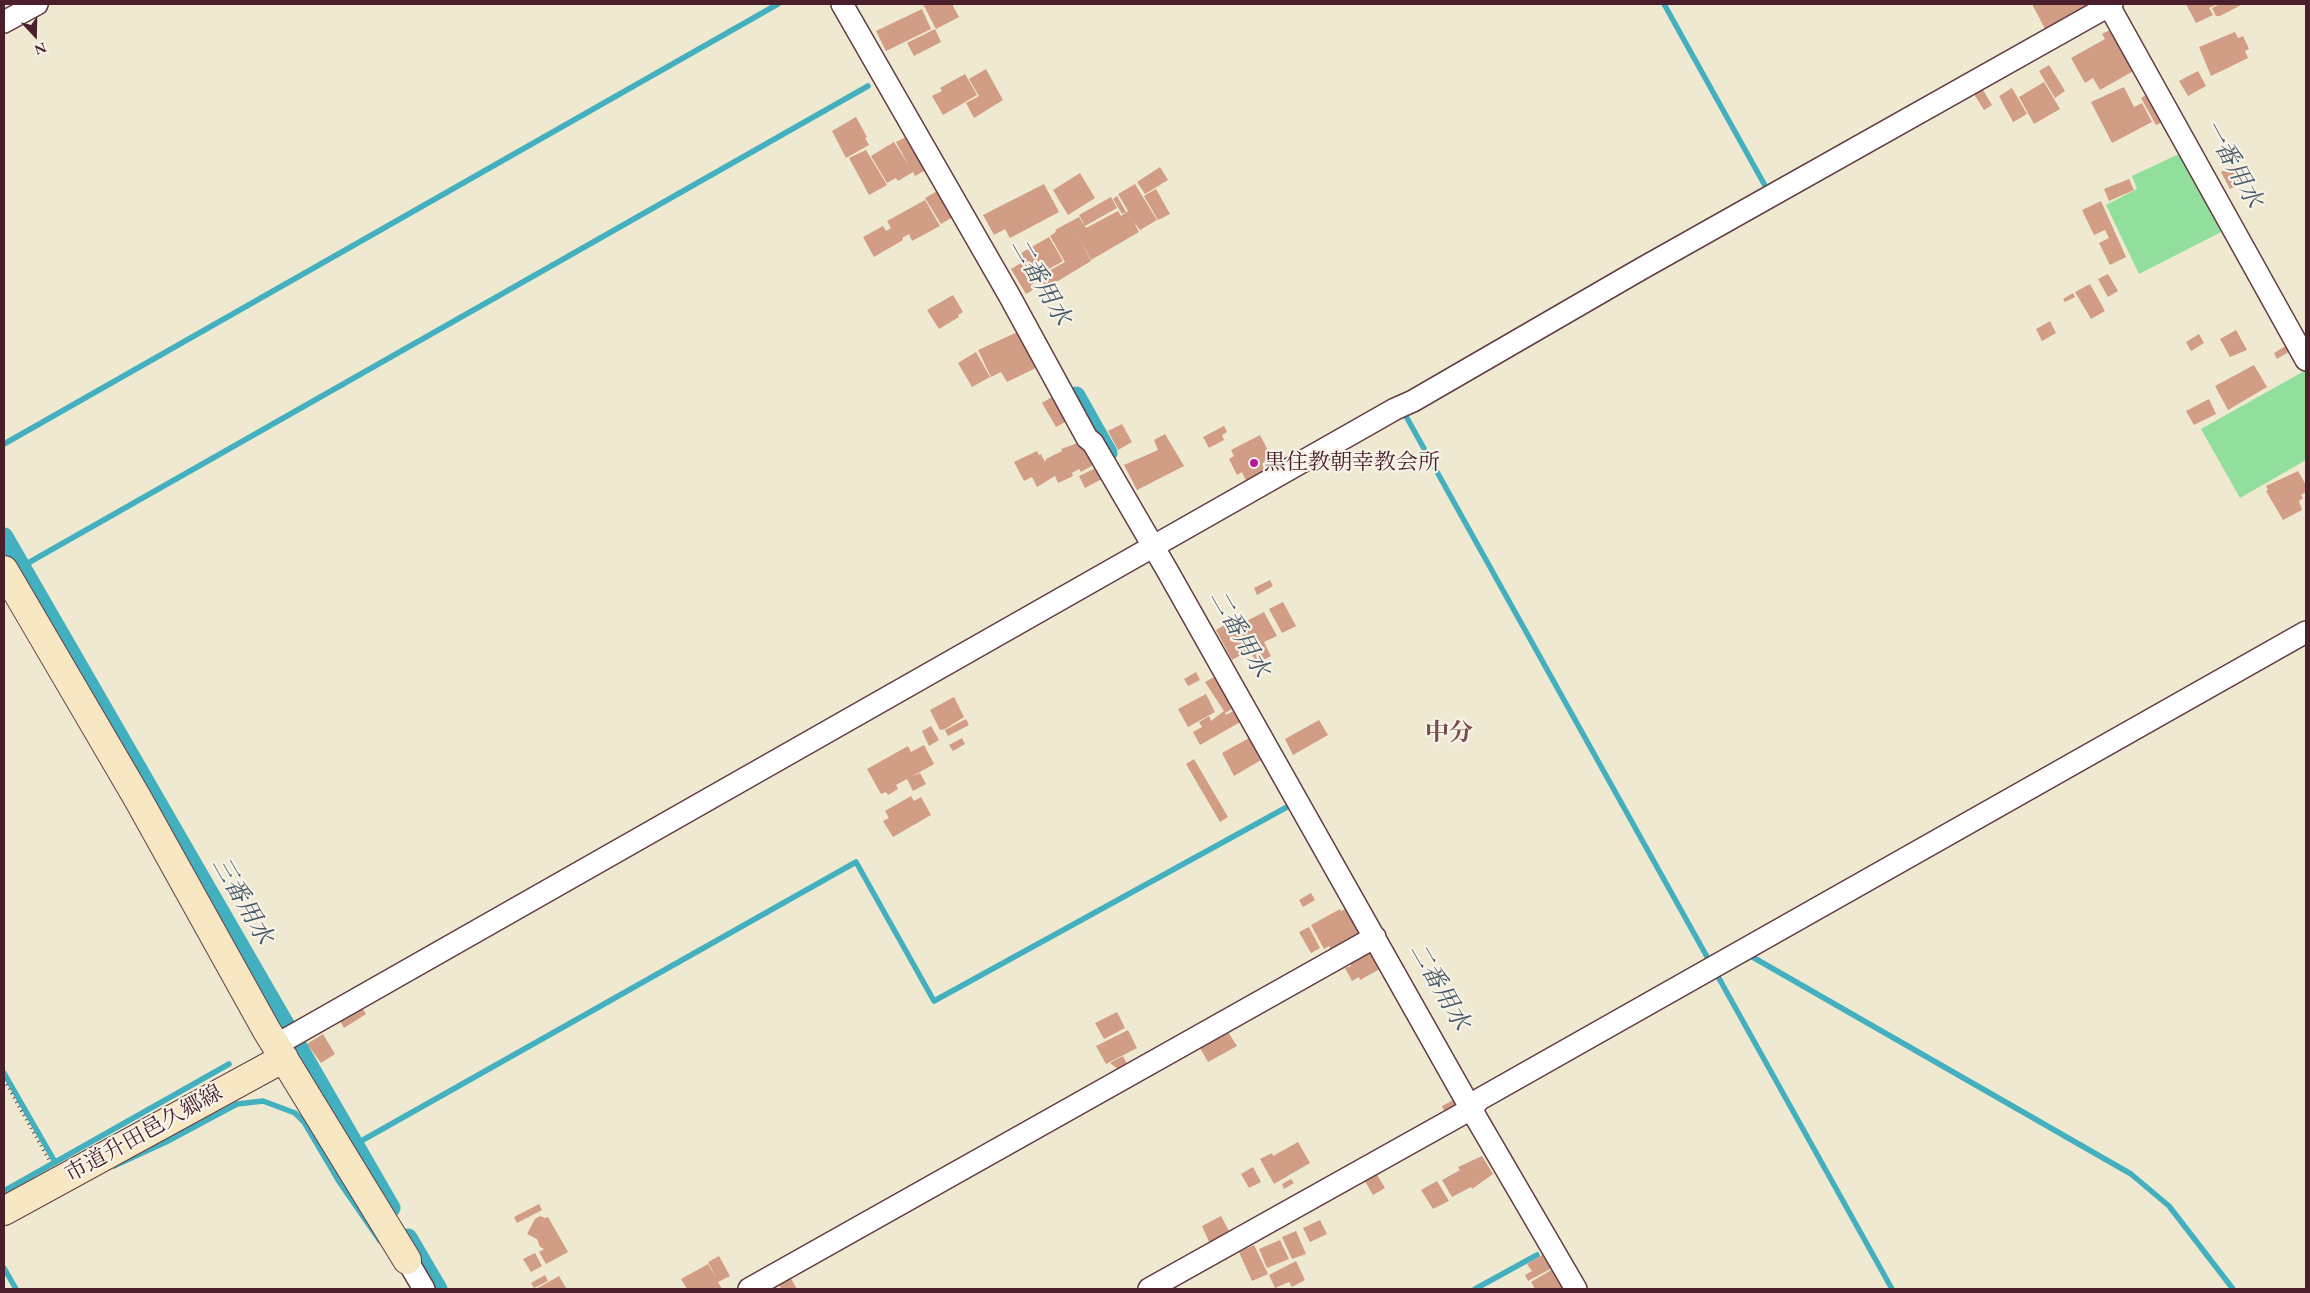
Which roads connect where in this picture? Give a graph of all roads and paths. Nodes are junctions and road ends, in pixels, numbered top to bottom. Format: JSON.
{"nodes":[{"id":1,"x":37,"y":4,"type":"edge"},
{"id":2,"x":842,"y":4,"type":"edge"},
{"id":3,"x":2110,"y":4,"type":"edge"},
{"id":4,"x":4,"y":22,"type":"edge"},
{"id":5,"x":2306,"y":360,"type":"edge"},
{"id":6,"x":1158,"y":546,"type":"junction"},
{"id":7,"x":4,"y":570,"type":"edge"},
{"id":8,"x":2306,"y":632,"type":"edge"},
{"id":9,"x":1375,"y":937,"type":"junction"},
{"id":10,"x":286,"y":1044,"type":"junction"},
{"id":11,"x":4,"y":1080,"type":"edge"},
{"id":12,"x":1475,"y":1105,"type":"junction"},
{"id":13,"x":50,"y":1163,"type":"dead end"},
{"id":14,"x":4,"y":1211,"type":"edge"},
{"id":15,"x":407,"y":1260,"type":"joint"},
{"id":16,"x":424,"y":1289,"type":"edge"},
{"id":17,"x":749,"y":1289,"type":"edge"},
{"id":18,"x":1149,"y":1289,"type":"edge"},
{"id":19,"x":1576,"y":1289,"type":"edge"}],
"edges":[{"from":1,"to":4,"type":"street"},
{"from":2,"to":6,"type":"street"},
{"from":3,"to":5,"type":"street"},
{"from":3,"to":6,"type":"street"},
{"from":6,"to":9,"type":"street"},
{"from":6,"to":10,"type":"street"},
{"from":7,"to":10,"type":"street"},
{"from":8,"to":12,"type":"street"},
{"from":9,"to":12,"type":"street"},
{"from":9,"to":17,"type":"street"},
{"from":10,"to":14,"type":"street","name":"市道升田邑久郷線"},
{"from":10,"to":15,"type":"street"},
{"from":11,"to":13,"type":"path"},
{"from":12,"to":18,"type":"street"},
{"from":12,"to":19,"type":"street"},
{"from":15,"to":16,"type":"street"}]}
